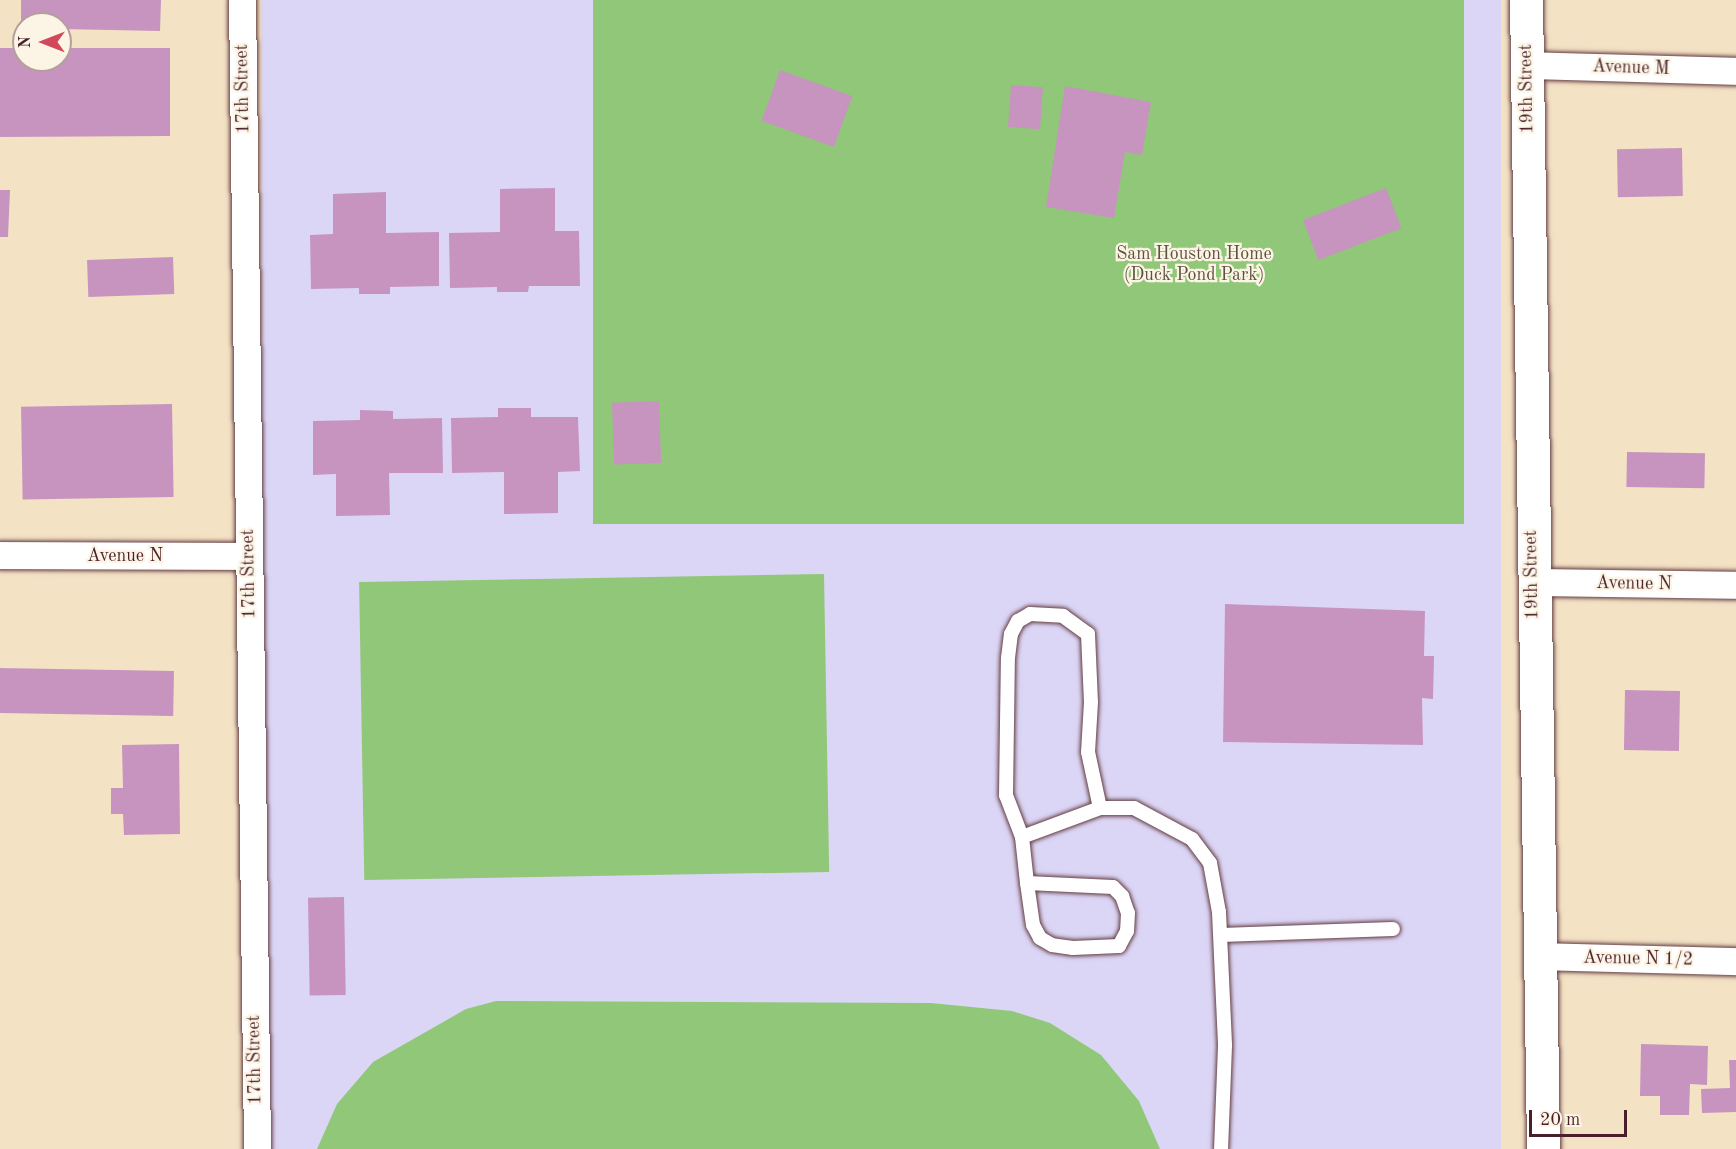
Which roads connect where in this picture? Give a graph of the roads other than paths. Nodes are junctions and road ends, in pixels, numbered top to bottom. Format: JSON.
{"nodes":[{"id":1,"x":242,"y":0,"type":"edge"},
{"id":2,"x":1526,"y":0,"type":"edge"},
{"id":3,"x":1527,"y":65,"type":"junction"},
{"id":4,"x":1736,"y":71,"type":"edge"},
{"id":5,"x":0,"y":555,"type":"edge"},
{"id":6,"x":249,"y":556,"type":"junction"},
{"id":7,"x":1532,"y":582,"type":"junction"},
{"id":8,"x":1736,"y":585,"type":"edge"},
{"id":9,"x":1100,"y":808,"type":"junction"},
{"id":10,"x":1022,"y":837,"type":"junction"},
{"id":11,"x":1027,"y":883,"type":"junction"},
{"id":12,"x":1393,"y":929,"type":"dead end"},
{"id":13,"x":1221,"y":934,"type":"junction"},
{"id":14,"x":1540,"y":956,"type":"junction"},
{"id":15,"x":1736,"y":961,"type":"edge"},
{"id":16,"x":257,"y":1149,"type":"edge"},
{"id":17,"x":1221,"y":1149,"type":"edge"},
{"id":18,"x":1543,"y":1149,"type":"edge"}],
"edges":[{"from":1,"to":6,"type":"street","name":"17th Street"},
{"from":2,"to":3,"type":"street","name":"19th Street"},
{"from":3,"to":4,"type":"street","name":"Avenue M"},
{"from":3,"to":7,"type":"street","name":"19th Street"},
{"from":5,"to":6,"type":"street","name":"Avenue N"},
{"from":6,"to":16,"type":"street","name":"17th Street"},
{"from":7,"to":8,"type":"street","name":"Avenue N"},
{"from":7,"to":14,"type":"street","name":"19th Street"},
{"from":9,"to":10,"type":"lane"},
{"from":9,"to":10,"type":"lane"},
{"from":9,"to":13,"type":"lane"},
{"from":10,"to":11,"type":"lane"},
{"from":11,"to":11,"type":"lane"},
{"from":12,"to":13,"type":"lane"},
{"from":13,"to":17,"type":"lane"},
{"from":14,"to":15,"type":"street","name":"Avenue N 1/2"},
{"from":14,"to":18,"type":"street","name":"19th Street"}]}
